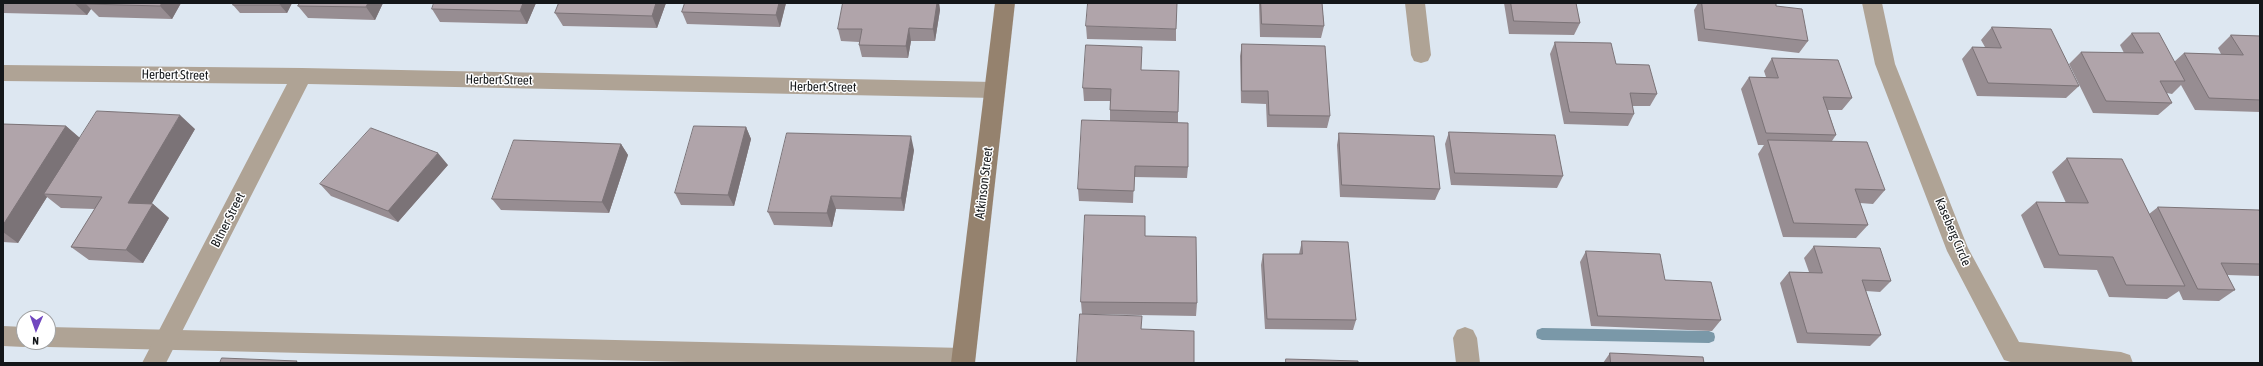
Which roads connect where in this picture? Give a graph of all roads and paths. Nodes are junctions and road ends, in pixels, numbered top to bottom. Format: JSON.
{"nodes":[{"id":1,"x":1006,"y":3,"type":"edge"},
{"id":2,"x":1415,"y":3,"type":"edge"},
{"id":3,"x":1872,"y":3,"type":"edge"},
{"id":4,"x":1421,"y":55,"type":"dead end"},
{"id":5,"x":3,"y":73,"type":"edge"},
{"id":6,"x":302,"y":76,"type":"junction"},
{"id":7,"x":994,"y":90,"type":"junction"},
{"id":8,"x":3,"y":336,"type":"edge"},
{"id":9,"x":16,"y":337,"type":"edge"},
{"id":10,"x":56,"y":337,"type":"edge"},
{"id":11,"x":1465,"y":338,"type":"dead end"},
{"id":12,"x":166,"y":340,"type":"junction"},
{"id":13,"x":963,"y":361,"type":"edge"},
{"id":14,"x":154,"y":363,"type":"edge"},
{"id":15,"x":1468,"y":363,"type":"edge"},
{"id":16,"x":2121,"y":363,"type":"edge"}],
"edges":[{"from":1,"to":7,"type":"street","name":"Atkinson Street"},
{"from":2,"to":4,"type":"street"},
{"from":3,"to":16,"type":"street","name":"Kaseberg Circle"},
{"from":5,"to":6,"type":"street","name":"Herbert Street"},
{"from":6,"to":7,"type":"street","name":"Herbert Street"},
{"from":6,"to":12,"type":"street","name":"Bitner Street"},
{"from":7,"to":13,"type":"street","name":"Atkinson Street"},
{"from":8,"to":9,"type":"lane"},
{"from":10,"to":12,"type":"lane"},
{"from":11,"to":15,"type":"street"},
{"from":12,"to":13,"type":"lane"},
{"from":12,"to":14,"type":"street","name":"Bitner Street"}]}
